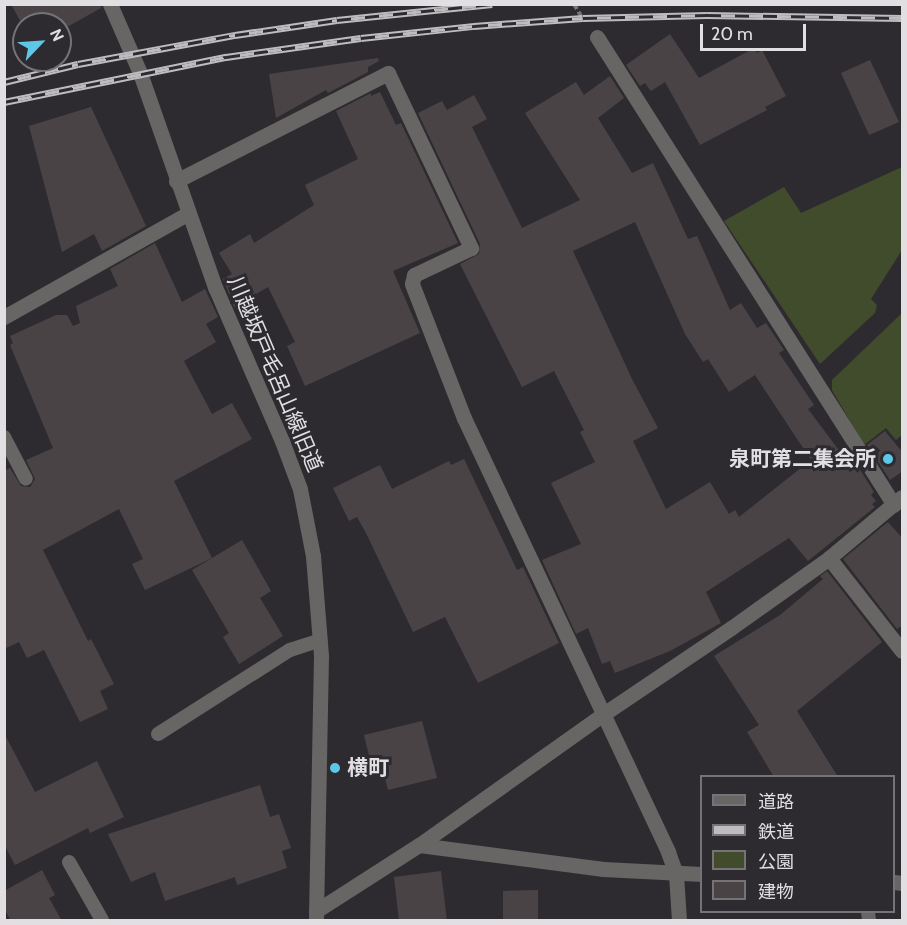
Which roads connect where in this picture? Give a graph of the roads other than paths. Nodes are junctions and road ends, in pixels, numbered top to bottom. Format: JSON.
{"nodes":[{"id":1,"x":110,"y":4,"type":"edge"},
{"id":2,"x":597,"y":37,"type":"dead end"},
{"id":3,"x":176,"y":181,"type":"junction"},
{"id":4,"x":188,"y":214,"type":"junction"},
{"id":5,"x":4,"y":317,"type":"edge"},
{"id":6,"x":4,"y":437,"type":"edge"},
{"id":7,"x":26,"y":479,"type":"dead end"},
{"id":8,"x":898,"y":501,"type":"edge"},
{"id":9,"x":829,"y":558,"type":"junction"},
{"id":10,"x":320,"y":640,"type":"junction"},
{"id":11,"x":903,"y":651,"type":"edge"},
{"id":12,"x":602,"y":715,"type":"junction"},
{"id":13,"x":158,"y":734,"type":"dead end"},
{"id":14,"x":419,"y":845,"type":"junction"},
{"id":15,"x":69,"y":862,"type":"dead end"},
{"id":16,"x":676,"y":874,"type":"junction"},
{"id":17,"x":700,"y":874,"type":"edge"},
{"id":18,"x":316,"y":916,"type":"edge"},
{"id":19,"x":102,"y":921,"type":"edge"},
{"id":20,"x":679,"y":921,"type":"edge"}],
"edges":[{"from":1,"to":3,"type":"street","name":"川越坂戸毛呂山線旧道"},
{"from":2,"to":8,"type":"street"},
{"from":3,"to":4,"type":"street","name":"川越坂戸毛呂山線旧道"},
{"from":3,"to":12,"type":"street"},
{"from":4,"to":5,"type":"street"},
{"from":4,"to":10,"type":"street","name":"川越坂戸毛呂山線旧道"},
{"from":6,"to":7,"type":"lane"},
{"from":8,"to":9,"type":"street"},
{"from":9,"to":11,"type":"street"},
{"from":9,"to":12,"type":"street"},
{"from":10,"to":13,"type":"lane"},
{"from":10,"to":18,"type":"street","name":"川越坂戸毛呂山線旧道"},
{"from":12,"to":14,"type":"street"},
{"from":12,"to":16,"type":"street"},
{"from":14,"to":16,"type":"street"},
{"from":14,"to":18,"type":"street"},
{"from":15,"to":19,"type":"lane"},
{"from":16,"to":17,"type":"street"},
{"from":16,"to":20,"type":"street"}]}
